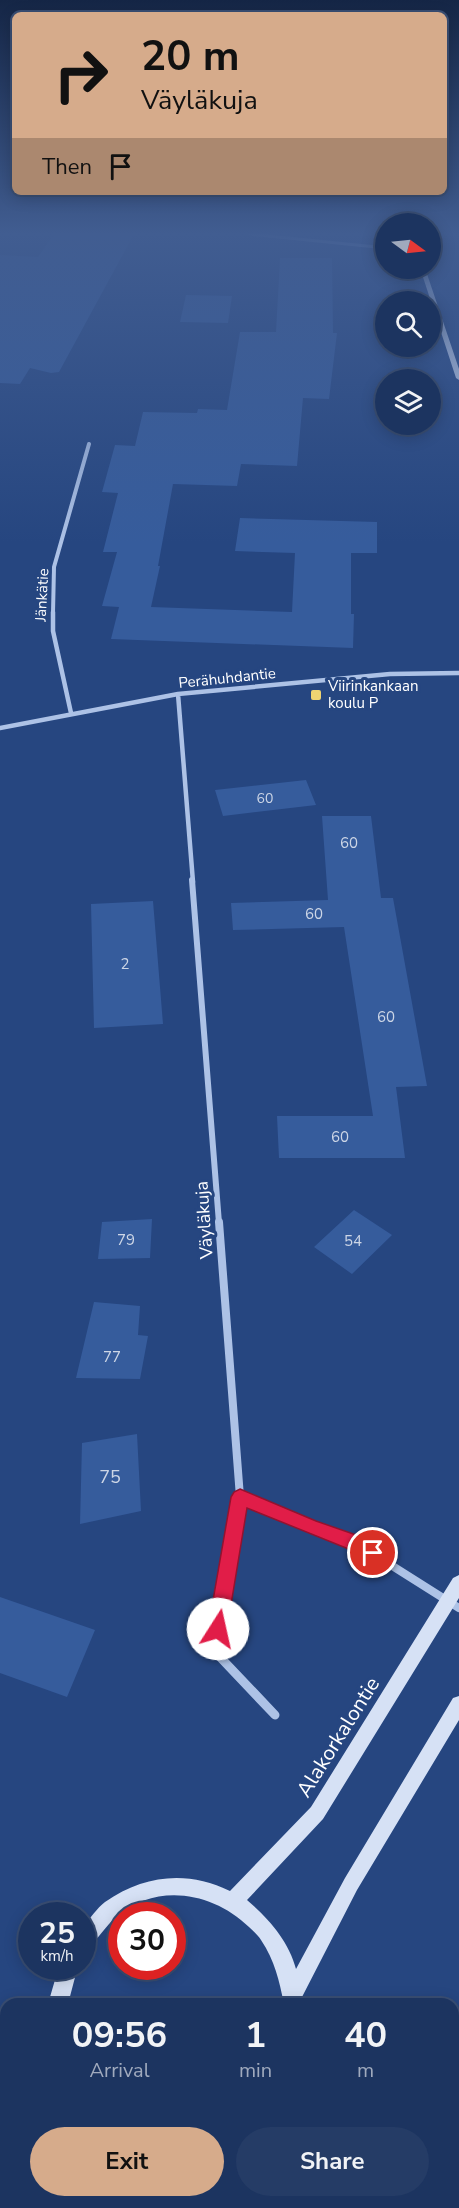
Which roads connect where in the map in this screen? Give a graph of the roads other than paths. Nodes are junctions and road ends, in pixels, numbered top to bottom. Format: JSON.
{"nodes":[{"id":1,"x":445,"y":337,"type":"edge"},
{"id":2,"x":459,"y":378,"type":"edge"},
{"id":3,"x":89,"y":444,"type":"dead end"},
{"id":4,"x":459,"y":673,"type":"edge"},
{"id":5,"x":178,"y":694,"type":"junction"},
{"id":6,"x":71,"y":713,"type":"junction"},
{"id":7,"x":0,"y":728,"type":"edge"},
{"id":8,"x":240,"y":1497,"type":"junction"},
{"id":9,"x":459,"y":1583,"type":"edge"},
{"id":10,"x":454,"y":1605,"type":"edge"},
{"id":11,"x":459,"y":1704,"type":"edge"},
{"id":12,"x":275,"y":1715,"type":"dead end"},
{"id":13,"x":234,"y":1900,"type":"junction"},
{"id":14,"x":96,"y":1923,"type":"edge"},
{"id":15,"x":65,"y":1980,"type":"edge"},
{"id":16,"x":60,"y":1998,"type":"edge"},
{"id":17,"x":294,"y":1998,"type":"edge"},
{"id":18,"x":294,"y":1998,"type":"edge"}],
"edges":[{"from":1,"to":2,"type":"street"},
{"from":3,"to":6,"type":"street","name":"Jänkätie"},
{"from":4,"to":5,"type":"street","name":"Perähuhdantie"},
{"from":5,"to":6,"type":"street","name":"Perähuhdantie"},
{"from":5,"to":8,"type":"street","name":"Väyläkuja"},
{"from":6,"to":7,"type":"street","name":"Perähuhdantie"},
{"from":8,"to":10,"type":"street"},
{"from":8,"to":12,"type":"street","name":"Väyläkuja"},
{"from":9,"to":10,"type":"street","name":"Alakorkalontie"},
{"from":10,"to":13,"type":"street","name":"Alakorkalontie"},
{"from":11,"to":18,"type":"street"},
{"from":13,"to":14,"type":"street"},
{"from":13,"to":17,"type":"street"},
{"from":15,"to":16,"type":"street"}]}
